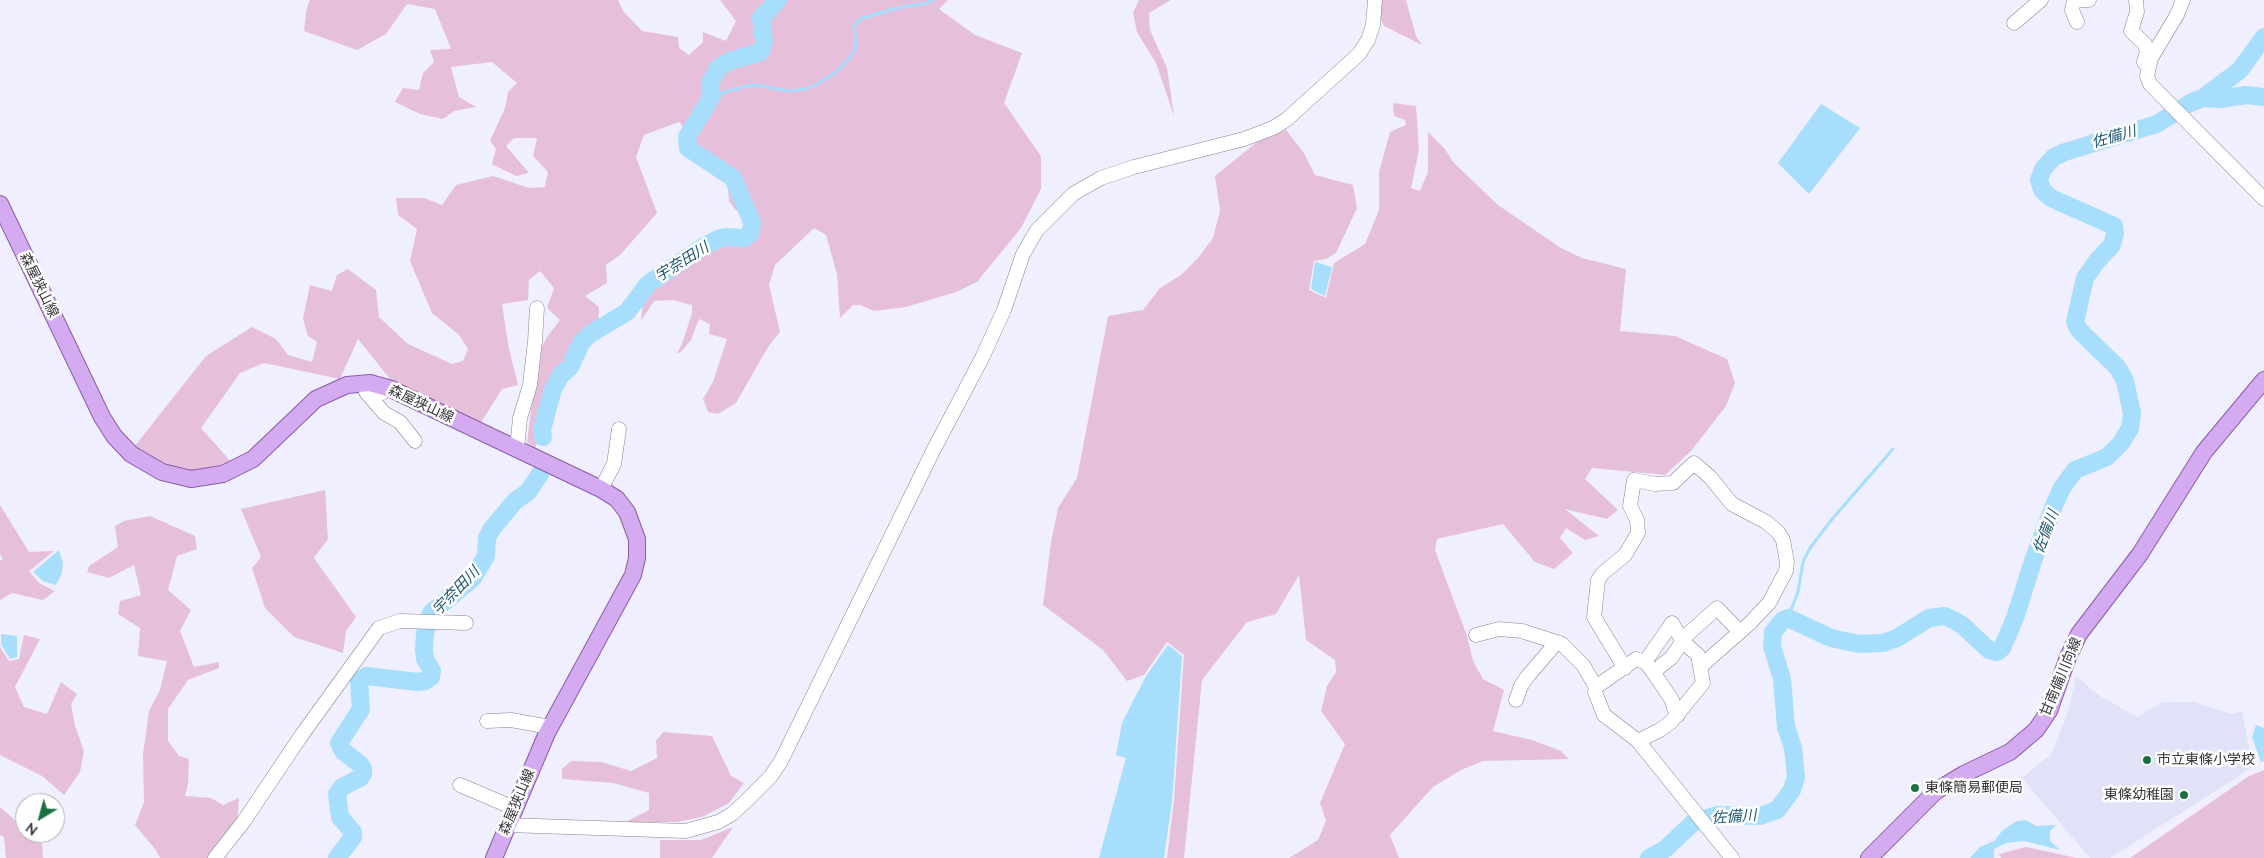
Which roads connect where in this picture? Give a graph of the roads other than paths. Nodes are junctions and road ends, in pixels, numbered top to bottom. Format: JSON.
{"nodes":[{"id":1,"x":1375,"y":0,"type":"edge"},
{"id":2,"x":2041,"y":0,"type":"edge"},
{"id":3,"x":2074,"y":0,"type":"edge"},
{"id":4,"x":2089,"y":0,"type":"edge"},
{"id":5,"x":2136,"y":0,"type":"edge"},
{"id":6,"x":2183,"y":0,"type":"edge"},
{"id":7,"x":2077,"y":22,"type":"dead end"},
{"id":8,"x":2014,"y":23,"type":"dead end"},
{"id":9,"x":2148,"y":67,"type":"junction"},
{"id":10,"x":2264,"y":200,"type":"edge"},
{"id":11,"x":0,"y":204,"type":"edge"},
{"id":12,"x":537,"y":308,"type":"dead end"},
{"id":13,"x":2264,"y":380,"type":"edge"},
{"id":14,"x":384,"y":386,"type":"junction"},
{"id":15,"x":620,"y":429,"type":"dead end"},
{"id":16,"x":415,"y":441,"type":"dead end"},
{"id":17,"x":518,"y":448,"type":"junction"},
{"id":18,"x":601,"y":489,"type":"junction"},
{"id":19,"x":466,"y":623,"type":"dead end"},
{"id":20,"x":1740,"y":632,"type":"junction"},
{"id":21,"x":1476,"y":635,"type":"dead end"},
{"id":22,"x":1557,"y":642,"type":"junction"},
{"id":23,"x":1683,"y":642,"type":"junction"},
{"id":24,"x":1701,"y":666,"type":"junction"},
{"id":25,"x":1649,"y":667,"type":"junction"},
{"id":26,"x":1625,"y":668,"type":"junction"},
{"id":27,"x":1596,"y":687,"type":"junction"},
{"id":28,"x":1516,"y":700,"type":"dead end"},
{"id":29,"x":1678,"y":715,"type":"junction"},
{"id":30,"x":487,"y":721,"type":"dead end"},
{"id":31,"x":550,"y":727,"type":"junction"},
{"id":32,"x":1638,"y":741,"type":"junction"},
{"id":33,"x":460,"y":785,"type":"dead end"},
{"id":34,"x":514,"y":808,"type":"junction"},
{"id":35,"x":507,"y":825,"type":"junction"},
{"id":36,"x":215,"y":858,"type":"edge"},
{"id":37,"x":494,"y":858,"type":"edge"},
{"id":38,"x":1732,"y":858,"type":"edge"},
{"id":39,"x":1869,"y":858,"type":"edge"}],
"edges":[{"from":1,"to":35,"type":"street"},
{"from":2,"to":8,"type":"street"},
{"from":3,"to":4,"type":"street"},
{"from":3,"to":7,"type":"street"},
{"from":5,"to":9,"type":"street"},
{"from":6,"to":9,"type":"street"},
{"from":9,"to":10,"type":"street"},
{"from":11,"to":14,"type":"main road","name":"森屋狭山線"},
{"from":12,"to":17,"type":"street"},
{"from":13,"to":39,"type":"main road","name":"甘南備川向線"},
{"from":14,"to":16,"type":"street"},
{"from":14,"to":17,"type":"main road","name":"森屋狭山線"},
{"from":15,"to":18,"type":"street"},
{"from":17,"to":18,"type":"main road","name":"森屋狭山線"},
{"from":18,"to":31,"type":"main road","name":"森屋狭山線"},
{"from":19,"to":36,"type":"street"},
{"from":20,"to":23,"type":"street"},
{"from":20,"to":24,"type":"street"},
{"from":20,"to":26,"type":"street"},
{"from":21,"to":22,"type":"street"},
{"from":22,"to":27,"type":"street"},
{"from":22,"to":28,"type":"street"},
{"from":23,"to":24,"type":"street"},
{"from":23,"to":25,"type":"street"},
{"from":23,"to":25,"type":"street"},
{"from":24,"to":29,"type":"street"},
{"from":25,"to":26,"type":"street"},
{"from":25,"to":29,"type":"street"},
{"from":26,"to":27,"type":"street"},
{"from":27,"to":32,"type":"street"},
{"from":29,"to":32,"type":"street"},
{"from":30,"to":31,"type":"street"},
{"from":31,"to":34,"type":"main road","name":"森屋狭山線"},
{"from":32,"to":38,"type":"street"},
{"from":33,"to":34,"type":"street"},
{"from":34,"to":35,"type":"main road","name":"森屋狭山線"},
{"from":35,"to":37,"type":"main road","name":"森屋狭山線"}]}
